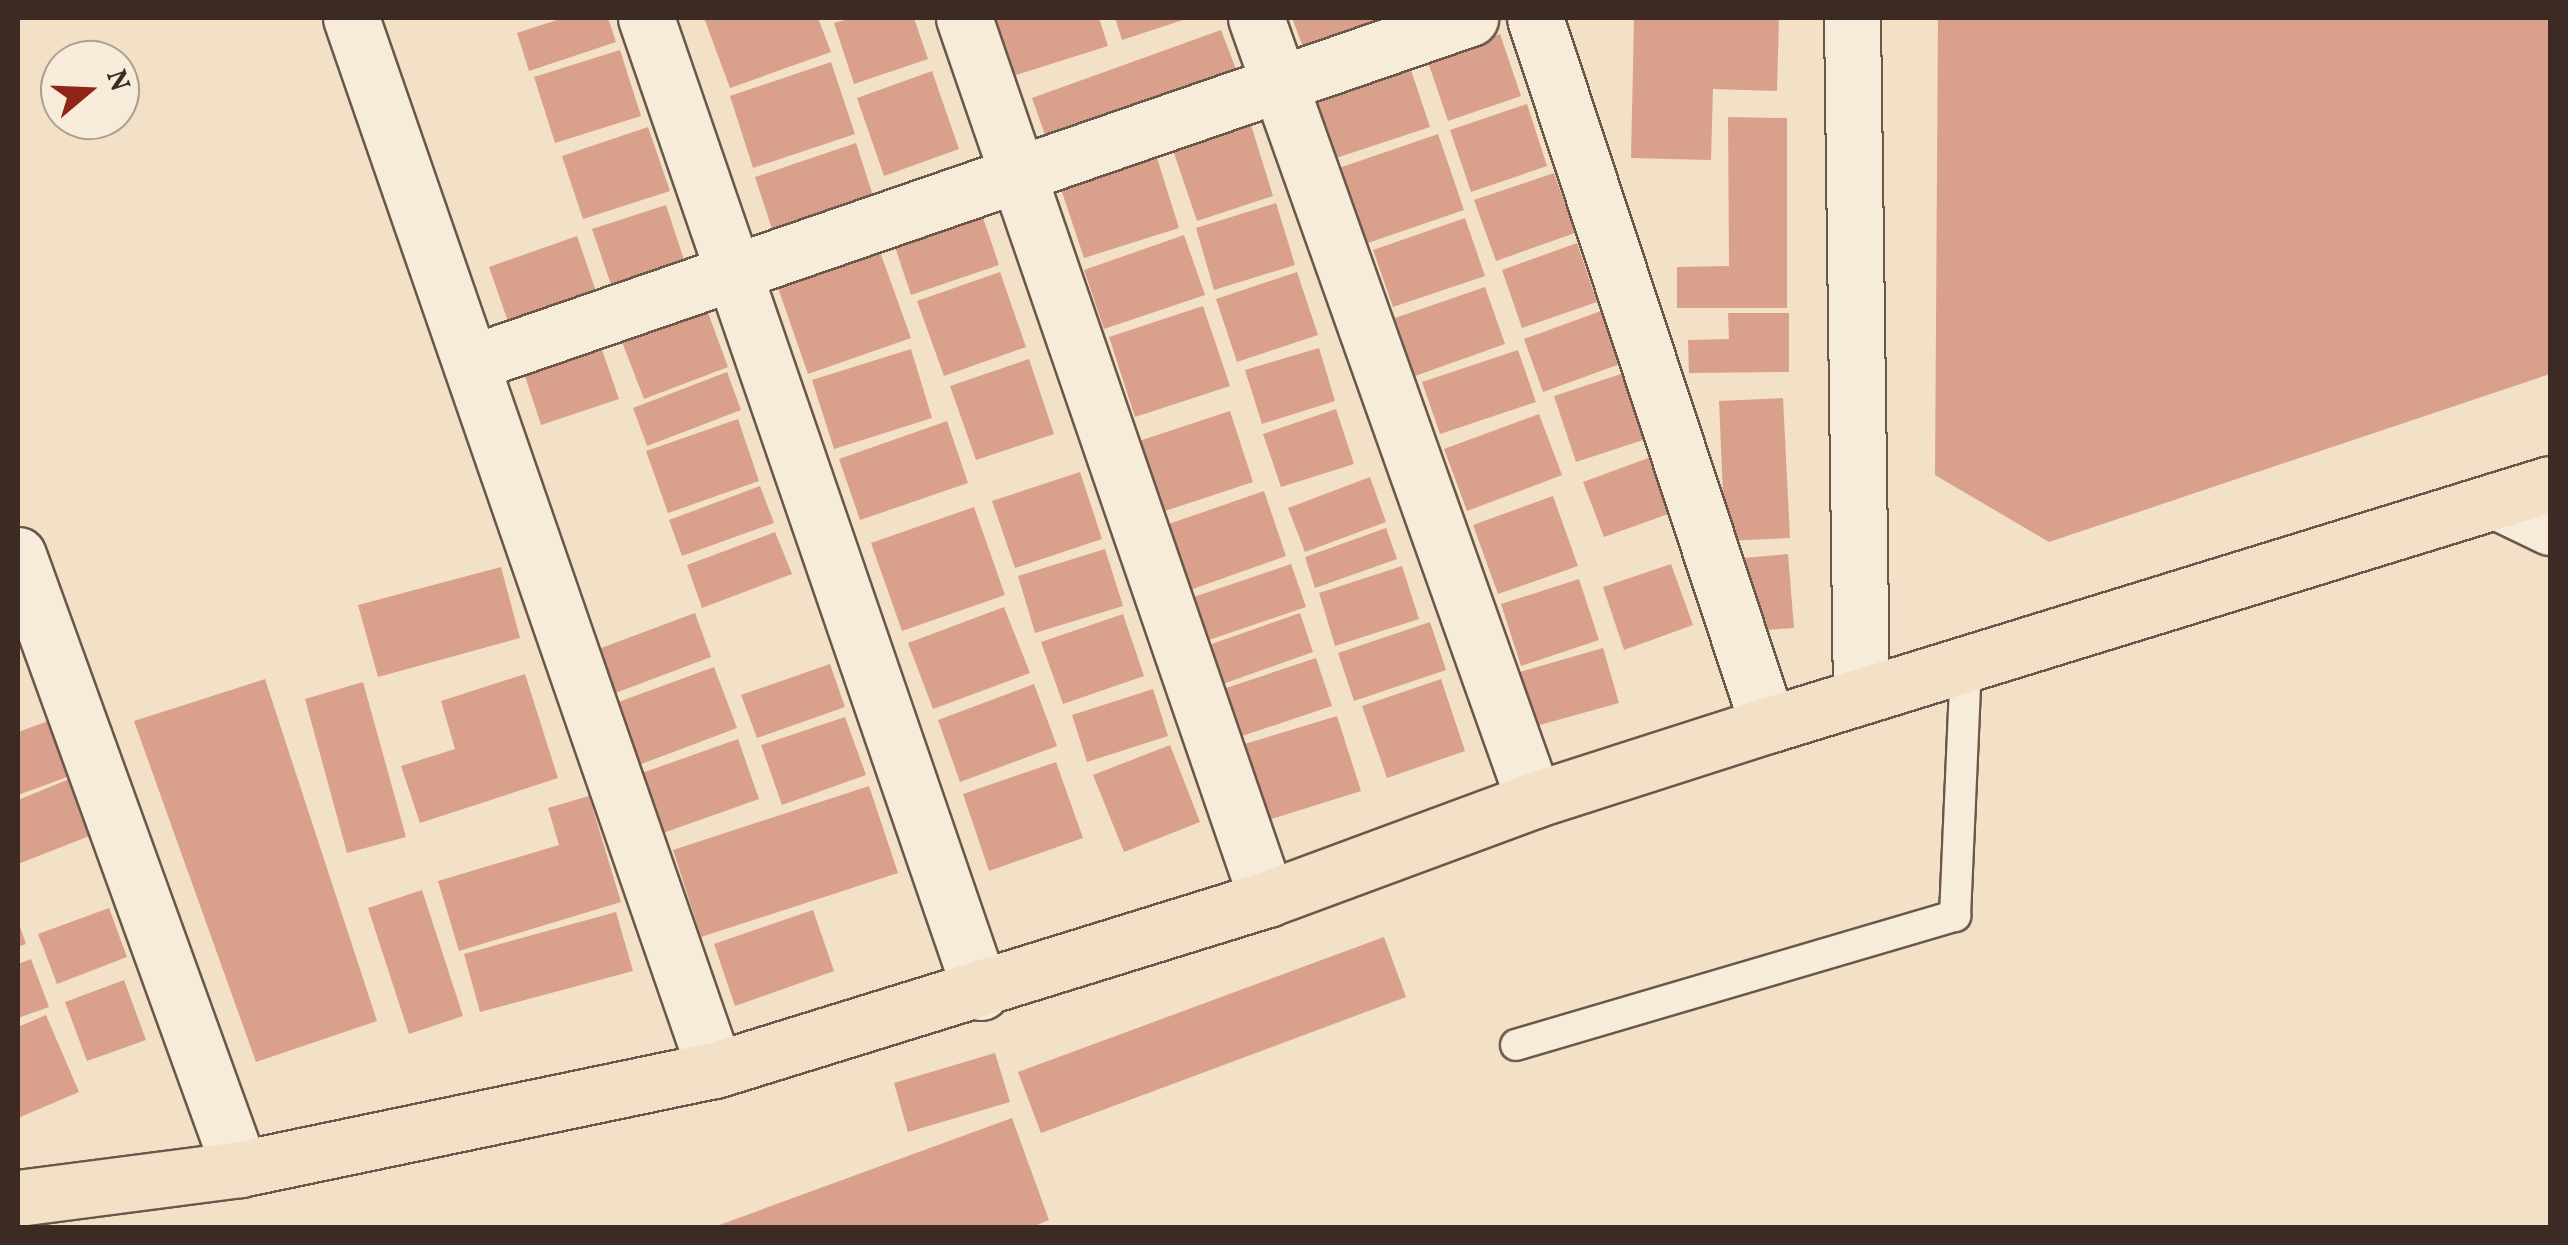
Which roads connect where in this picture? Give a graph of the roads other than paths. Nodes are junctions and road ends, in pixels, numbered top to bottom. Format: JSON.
{"nodes":[{"id":1,"x":351,"y":18,"type":"edge"},
{"id":2,"x":646,"y":18,"type":"edge"},
{"id":3,"x":964,"y":18,"type":"edge"},
{"id":4,"x":1256,"y":18,"type":"edge"},
{"id":5,"x":1470,"y":18,"type":"edge"},
{"id":6,"x":1535,"y":18,"type":"edge"},
{"id":7,"x":1852,"y":18,"type":"edge"},
{"id":8,"x":1279,"y":86,"type":"junction"},
{"id":9,"x":1019,"y":173,"type":"junction"},
{"id":10,"x":732,"y":273,"type":"junction"},
{"id":11,"x":474,"y":362,"type":"junction"},
{"id":12,"x":2550,"y":484,"type":"edge"},
{"id":13,"x":2496,"y":501,"type":"junction"},
{"id":14,"x":2550,"y":527,"type":"edge"},
{"id":15,"x":18,"y":555,"type":"edge"},
{"id":16,"x":1966,"y":666,"type":"junction"},
{"id":17,"x":1861,"y":696,"type":"junction"},
{"id":18,"x":1768,"y":726,"type":"junction"},
{"id":19,"x":1534,"y":800,"type":"junction"},
{"id":20,"x":1268,"y":899,"type":"junction"},
{"id":21,"x":981,"y":992,"type":"junction"},
{"id":22,"x":1516,"y":1045,"type":"dead end"},
{"id":23,"x":715,"y":1070,"type":"junction"},
{"id":24,"x":240,"y":1169,"type":"junction"},
{"id":25,"x":18,"y":1198,"type":"edge"}],
"edges":[{"from":1,"to":11,"type":"street"},
{"from":2,"to":10,"type":"street"},
{"from":3,"to":9,"type":"street"},
{"from":4,"to":8,"type":"street"},
{"from":5,"to":8,"type":"street"},
{"from":6,"to":18,"type":"street"},
{"from":7,"to":17,"type":"street"},
{"from":8,"to":9,"type":"street"},
{"from":8,"to":19,"type":"street"},
{"from":9,"to":10,"type":"street"},
{"from":9,"to":20,"type":"street"},
{"from":10,"to":11,"type":"street"},
{"from":10,"to":21,"type":"street"},
{"from":11,"to":23,"type":"street"},
{"from":12,"to":13,"type":"main road"},
{"from":13,"to":14,"type":"street"},
{"from":13,"to":16,"type":"main road"},
{"from":15,"to":24,"type":"street"},
{"from":16,"to":17,"type":"main road"},
{"from":16,"to":22,"type":"lane"},
{"from":17,"to":18,"type":"main road"},
{"from":18,"to":19,"type":"main road"},
{"from":19,"to":20,"type":"main road"},
{"from":20,"to":21,"type":"main road"},
{"from":21,"to":23,"type":"main road"},
{"from":23,"to":24,"type":"main road"},
{"from":24,"to":25,"type":"main road"}]}
